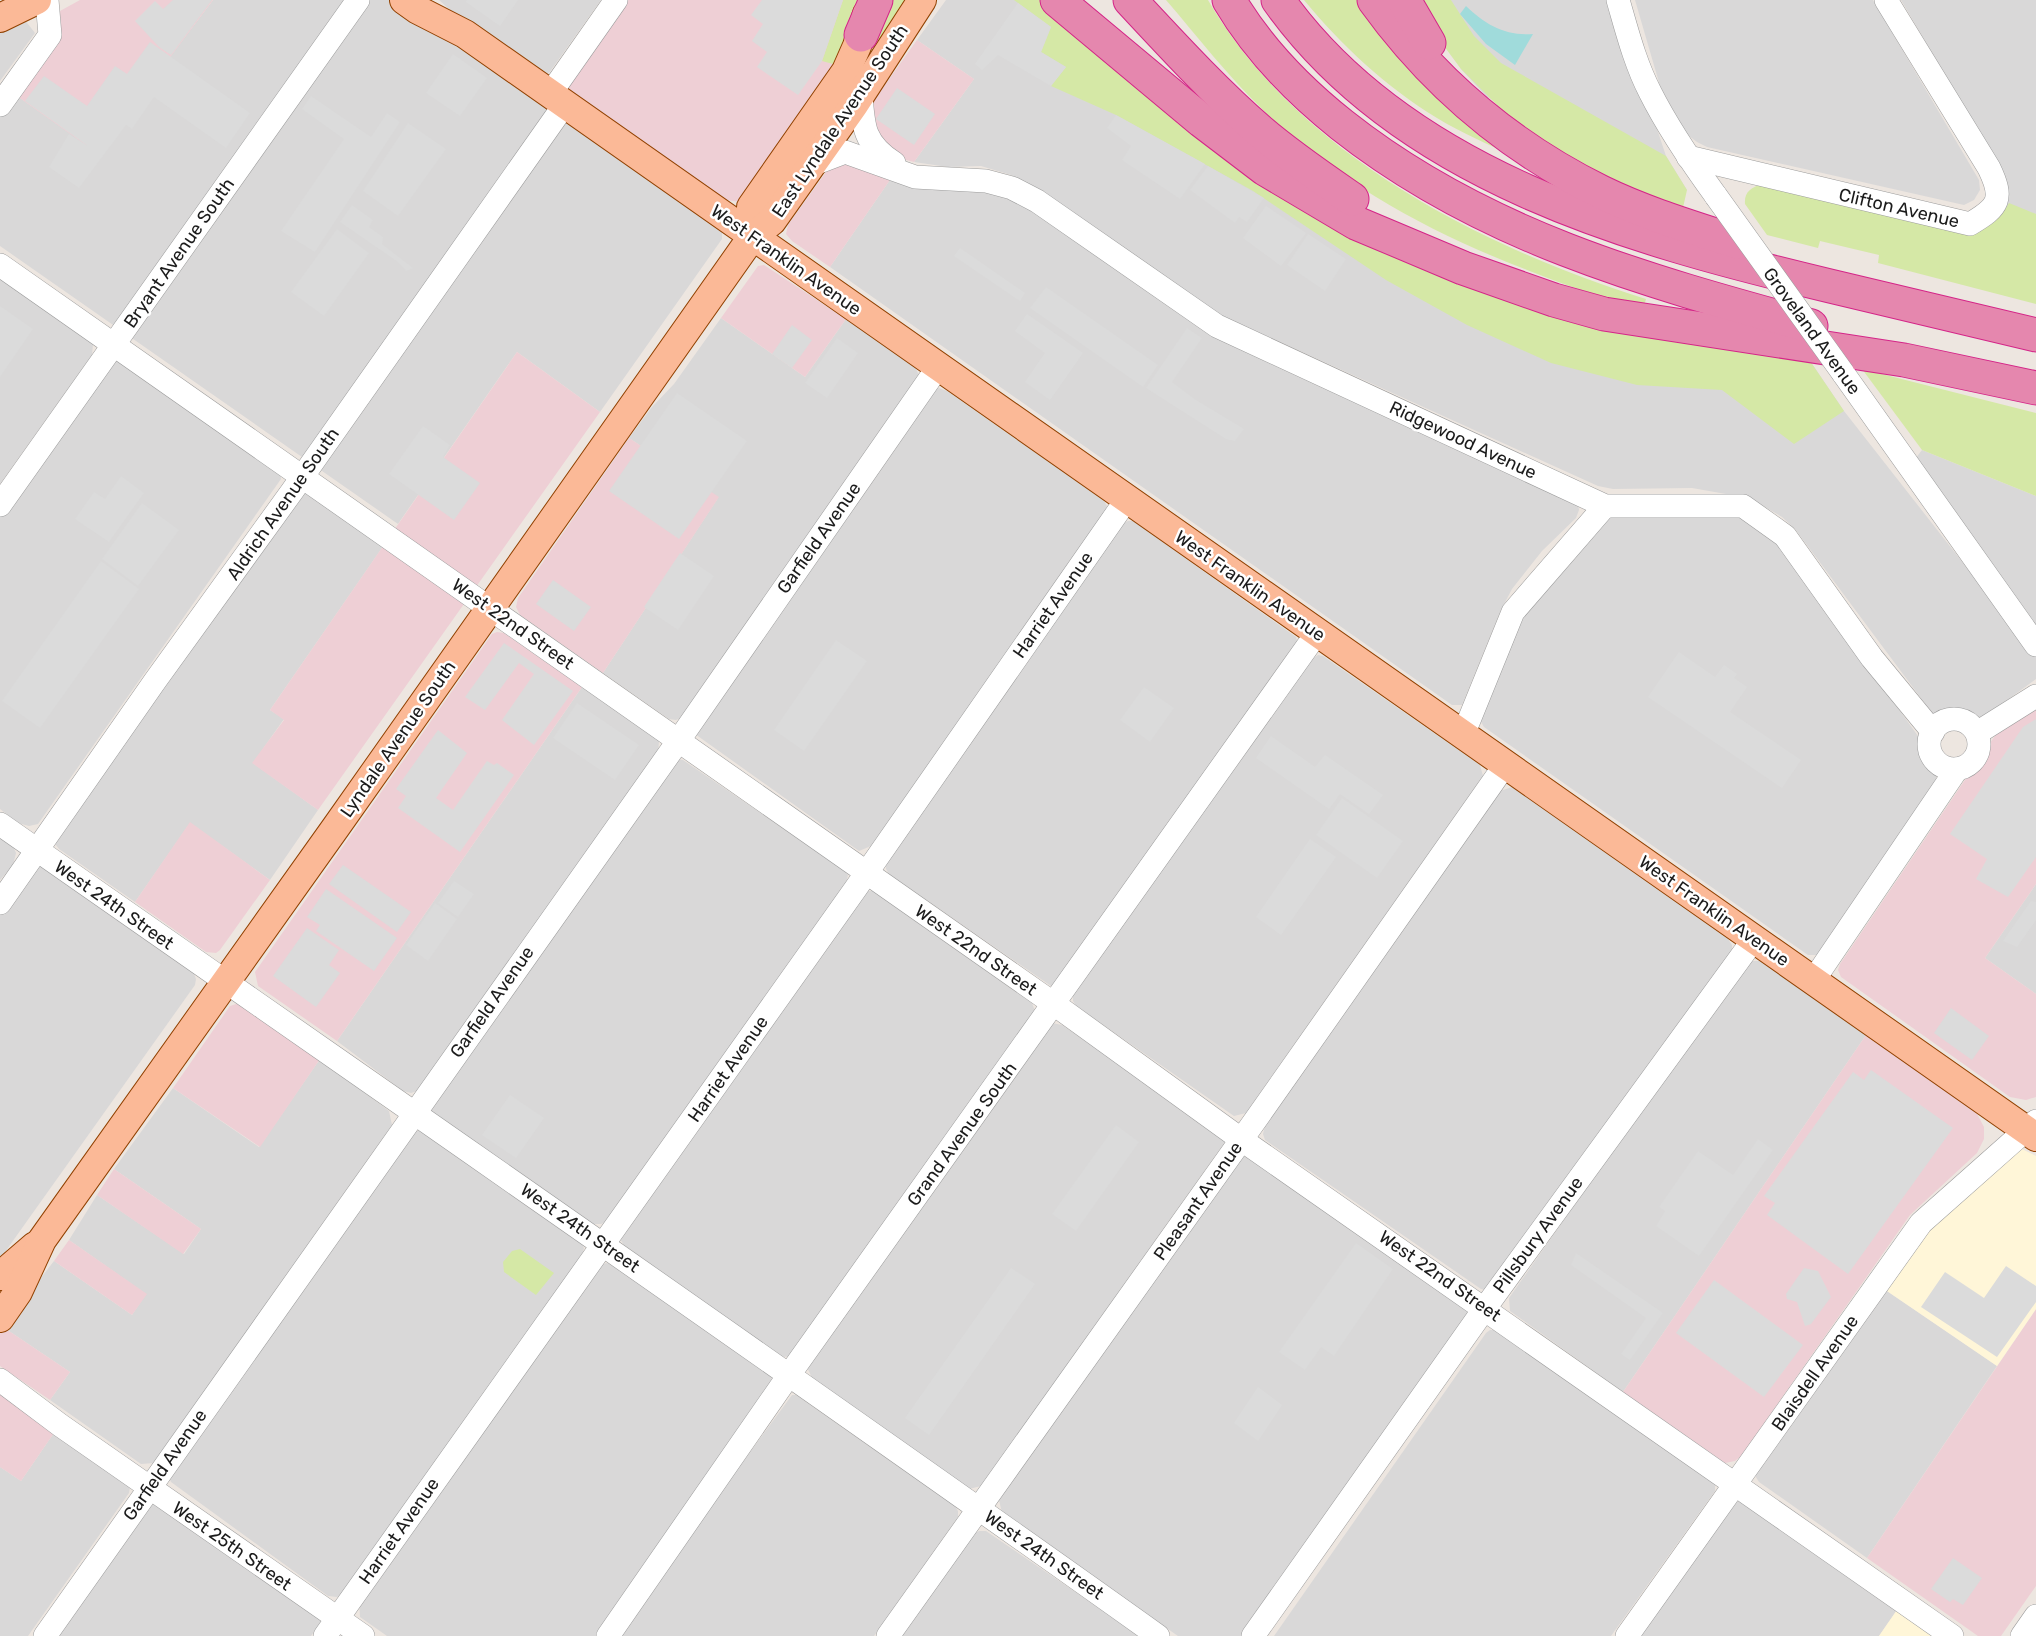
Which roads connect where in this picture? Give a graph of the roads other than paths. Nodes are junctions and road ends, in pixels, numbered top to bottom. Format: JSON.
{"nodes":[{"id":1,"x":37,"y":0,"type":"edge"},
{"id":2,"x":47,"y":0,"type":"edge"},
{"id":3,"x":358,"y":0,"type":"edge"},
{"id":4,"x":404,"y":0,"type":"edge"},
{"id":5,"x":432,"y":0,"type":"edge"},
{"id":6,"x":616,"y":0,"type":"edge"},
{"id":7,"x":870,"y":0,"type":"edge"},
{"id":8,"x":876,"y":0,"type":"edge"},
{"id":9,"x":922,"y":0,"type":"edge"},
{"id":10,"x":1057,"y":0,"type":"edge"},
{"id":11,"x":1130,"y":0,"type":"edge"},
{"id":12,"x":1153,"y":0,"type":"edge"},
{"id":13,"x":1229,"y":0,"type":"edge"},
{"id":14,"x":1278,"y":0,"type":"edge"},
{"id":15,"x":1374,"y":0,"type":"edge"},
{"id":16,"x":1404,"y":0,"type":"edge"},
{"id":17,"x":1618,"y":0,"type":"edge"},
{"id":18,"x":1886,"y":0,"type":"edge"},
{"id":19,"x":0,"y":18,"type":"edge"},
{"id":20,"x":465,"y":34,"type":"junction"},
{"id":21,"x":861,"y":35,"type":"junction"},
{"id":22,"x":861,"y":94,"type":"junction"},
{"id":23,"x":558,"y":99,"type":"junction"},
{"id":24,"x":0,"y":105,"type":"edge"},
{"id":25,"x":1688,"y":157,"type":"junction"},
{"id":26,"x":1543,"y":159,"type":"junction"},
{"id":27,"x":811,"y":165,"type":"junction"},
{"id":28,"x":939,"y":179,"type":"junction"},
{"id":29,"x":1325,"y":180,"type":"junction"},
{"id":30,"x":752,"y":237,"type":"junction"},
{"id":31,"x":0,"y":265,"type":"edge"},
{"id":32,"x":1554,"y":300,"type":"junction"},
{"id":33,"x":2036,"y":334,"type":"edge"},
{"id":34,"x":113,"y":344,"type":"junction"},
{"id":35,"x":938,"y":367,"type":"junction"},
{"id":36,"x":2036,"y":387,"type":"edge"},
{"id":37,"x":302,"y":477,"type":"junction"},
{"id":38,"x":1126,"y":499,"type":"junction"},
{"id":39,"x":0,"y":505,"type":"edge"},
{"id":40,"x":1605,"y":506,"type":"junction"},
{"id":41,"x":490,"y":608,"type":"junction"},
{"id":42,"x":1317,"y":633,"type":"junction"},
{"id":43,"x":2036,"y":645,"type":"edge"},
{"id":44,"x":2036,"y":696,"type":"edge"},
{"id":45,"x":1933,"y":732,"type":"junction"},
{"id":46,"x":1977,"y":733,"type":"junction"},
{"id":47,"x":1463,"y":735,"type":"junction"},
{"id":48,"x":679,"y":740,"type":"junction"},
{"id":49,"x":1505,"y":765,"type":"junction"},
{"id":50,"x":1957,"y":769,"type":"junction"},
{"id":51,"x":0,"y":824,"type":"edge"},
{"id":52,"x":37,"y":850,"type":"junction"},
{"id":53,"x":867,"y":873,"type":"junction"},
{"id":54,"x":0,"y":903,"type":"edge"},
{"id":55,"x":1754,"y":939,"type":"junction"},
{"id":56,"x":1814,"y":981,"type":"junction"},
{"id":57,"x":226,"y":984,"type":"junction"},
{"id":58,"x":1054,"y":1004,"type":"junction"},
{"id":59,"x":414,"y":1113,"type":"junction"},
{"id":60,"x":2032,"y":1129,"type":"edge"},
{"id":61,"x":1242,"y":1140,"type":"junction"},
{"id":62,"x":42,"y":1240,"type":"junction"},
{"id":63,"x":603,"y":1245,"type":"junction"},
{"id":64,"x":0,"y":1276,"type":"edge"},
{"id":65,"x":1485,"y":1308,"type":"junction"},
{"id":66,"x":0,"y":1318,"type":"edge"},
{"id":67,"x":789,"y":1375,"type":"junction"},
{"id":68,"x":0,"y":1380,"type":"edge"},
{"id":69,"x":1737,"y":1484,"type":"junction"},
{"id":70,"x":149,"y":1488,"type":"junction"},
{"id":71,"x":979,"y":1509,"type":"junction"},
{"id":72,"x":2036,"y":1616,"type":"edge"},
{"id":73,"x":331,"y":1627,"type":"edge"},
{"id":74,"x":45,"y":1636,"type":"edge"},
{"id":75,"x":363,"y":1636,"type":"edge"},
{"id":76,"x":608,"y":1636,"type":"edge"},
{"id":77,"x":888,"y":1636,"type":"edge"},
{"id":78,"x":1158,"y":1636,"type":"edge"},
{"id":79,"x":1253,"y":1636,"type":"edge"},
{"id":80,"x":1628,"y":1636,"type":"edge"},
{"id":81,"x":1952,"y":1636,"type":"edge"},
{"id":82,"x":2022,"y":1636,"type":"edge"}],
"edges":[{"from":1,"to":19,"type":"main road"},
{"from":2,"to":24,"type":"street"},
{"from":3,"to":34,"type":"street","name":"Bryant Avenue South"},
{"from":4,"to":20,"type":"main road","name":"West Franklin Avenue"},
{"from":5,"to":20,"type":"main road","name":"West Franklin Avenue"},
{"from":6,"to":23,"type":"street","name":"Aldrich Avenue South"},
{"from":7,"to":21,"type":"main road"},
{"from":8,"to":21,"type":"highway"},
{"from":9,"to":22,"type":"main road","name":"East Lyndale Avenue South"},
{"from":10,"to":32,"type":"highway"},
{"from":11,"to":29,"type":"highway"},
{"from":12,"to":29,"type":"highway"},
{"from":13,"to":36,"type":"highway"},
{"from":14,"to":33,"type":"highway"},
{"from":15,"to":26,"type":"highway"},
{"from":16,"to":26,"type":"highway"},
{"from":17,"to":25,"type":"street","name":"Groveland Avenue"},
{"from":18,"to":25,"type":"street","name":"Clifton Avenue"},
{"from":20,"to":23,"type":"main road","name":"West Franklin Avenue"},
{"from":21,"to":30,"type":"main road"},
{"from":22,"to":27,"type":"main road","name":"East Lyndale Avenue South"},
{"from":22,"to":28,"type":"street","name":"Ridgewood Avenue"},
{"from":23,"to":30,"type":"main road","name":"West Franklin Avenue"},
{"from":23,"to":37,"type":"street","name":"Aldrich Avenue South"},
{"from":25,"to":43,"type":"street","name":"Groveland Avenue","bridge":true},
{"from":26,"to":33,"type":"highway"},
{"from":27,"to":28,"type":"street","name":"Ridgewood Avenue"},
{"from":27,"to":30,"type":"main road","name":"East Lyndale Avenue South"},
{"from":28,"to":40,"type":"street","name":"Ridgewood Avenue"},
{"from":29,"to":32,"type":"highway"},
{"from":30,"to":35,"type":"main road","name":"West Franklin Avenue"},
{"from":30,"to":41,"type":"main road","name":"Lyndale Avenue South"},
{"from":31,"to":34,"type":"street","name":"West 22nd Street"},
{"from":32,"to":36,"type":"highway"},
{"from":34,"to":37,"type":"street","name":"West 22nd Street"},
{"from":34,"to":39,"type":"street","name":"Bryant Avenue South"},
{"from":35,"to":38,"type":"main road","name":"West Franklin Avenue"},
{"from":35,"to":48,"type":"street","name":"Garfield Avenue"},
{"from":37,"to":41,"type":"street","name":"West 22nd Street"},
{"from":37,"to":52,"type":"street","name":"Aldrich Avenue South"},
{"from":38,"to":42,"type":"main road","name":"West Franklin Avenue"},
{"from":38,"to":53,"type":"street","name":"Harriet Avenue"},
{"from":40,"to":45,"type":"street","name":"Ridgewood Avenue"},
{"from":40,"to":47,"type":"street"},
{"from":41,"to":48,"type":"street","name":"West 22nd Street"},
{"from":41,"to":57,"type":"main road","name":"Lyndale Avenue South"},
{"from":42,"to":47,"type":"main road","name":"West Franklin Avenue"},
{"from":42,"to":58,"type":"street","name":"Grand Avenue South"},
{"from":44,"to":46,"type":"street"},
{"from":45,"to":46,"type":"street"},
{"from":45,"to":50,"type":"street"},
{"from":46,"to":50,"type":"street"},
{"from":47,"to":49,"type":"main road","name":"West Franklin Avenue"},
{"from":48,"to":53,"type":"street","name":"West 22nd Street"},
{"from":48,"to":59,"type":"street","name":"Garfield Avenue"},
{"from":49,"to":55,"type":"main road","name":"West Franklin Avenue"},
{"from":49,"to":61,"type":"street","name":"Pleasant Avenue"},
{"from":50,"to":56,"type":"street"},
{"from":51,"to":52,"type":"street","name":"West 24th Street"},
{"from":52,"to":54,"type":"street","name":"Aldrich Avenue South"},
{"from":52,"to":57,"type":"street","name":"West 24th Street"},
{"from":53,"to":58,"type":"street","name":"West 22nd Street"},
{"from":53,"to":63,"type":"street","name":"Harriet Avenue"},
{"from":55,"to":56,"type":"main road","name":"West Franklin Avenue"},
{"from":55,"to":65,"type":"street","name":"Pillsbury Avenue"},
{"from":56,"to":60,"type":"main road","name":"West Franklin Avenue"},
{"from":57,"to":59,"type":"street","name":"West 24th Street"},
{"from":57,"to":62,"type":"main road","name":"Lyndale Avenue South"},
{"from":58,"to":61,"type":"street","name":"West 22nd Street"},
{"from":58,"to":67,"type":"street","name":"Grand Avenue South"},
{"from":59,"to":63,"type":"street","name":"West 24th Street"},
{"from":59,"to":70,"type":"street","name":"Garfield Avenue"},
{"from":60,"to":69,"type":"street","name":"Blaisdell Avenue"},
{"from":61,"to":65,"type":"street","name":"West 22nd Street"},
{"from":61,"to":71,"type":"street","name":"Pleasant Avenue"},
{"from":62,"to":64,"type":"main road","name":"Lyndale Avenue South"},
{"from":62,"to":66,"type":"main road","name":"Lyndale Avenue South"},
{"from":63,"to":67,"type":"street","name":"West 24th Street"},
{"from":63,"to":73,"type":"street","name":"Harriet Avenue"},
{"from":65,"to":69,"type":"street","name":"West 22nd Street"},
{"from":65,"to":79,"type":"street","name":"Pillsbury Avenue"},
{"from":67,"to":71,"type":"street","name":"West 24th Street"},
{"from":67,"to":76,"type":"street","name":"Grand Avenue South"},
{"from":68,"to":70,"type":"street","name":"West 25th Street"},
{"from":69,"to":80,"type":"street","name":"Blaisdell Avenue"},
{"from":69,"to":81,"type":"street","name":"West 22nd Street"},
{"from":70,"to":73,"type":"street","name":"West 25th Street"},
{"from":70,"to":74,"type":"street","name":"Garfield Avenue"},
{"from":71,"to":77,"type":"street","name":"Pleasant Avenue"},
{"from":71,"to":78,"type":"street","name":"West 24th Street"},
{"from":72,"to":82,"type":"street"},
{"from":73,"to":75,"type":"street","name":"West 25th Street"}]}
